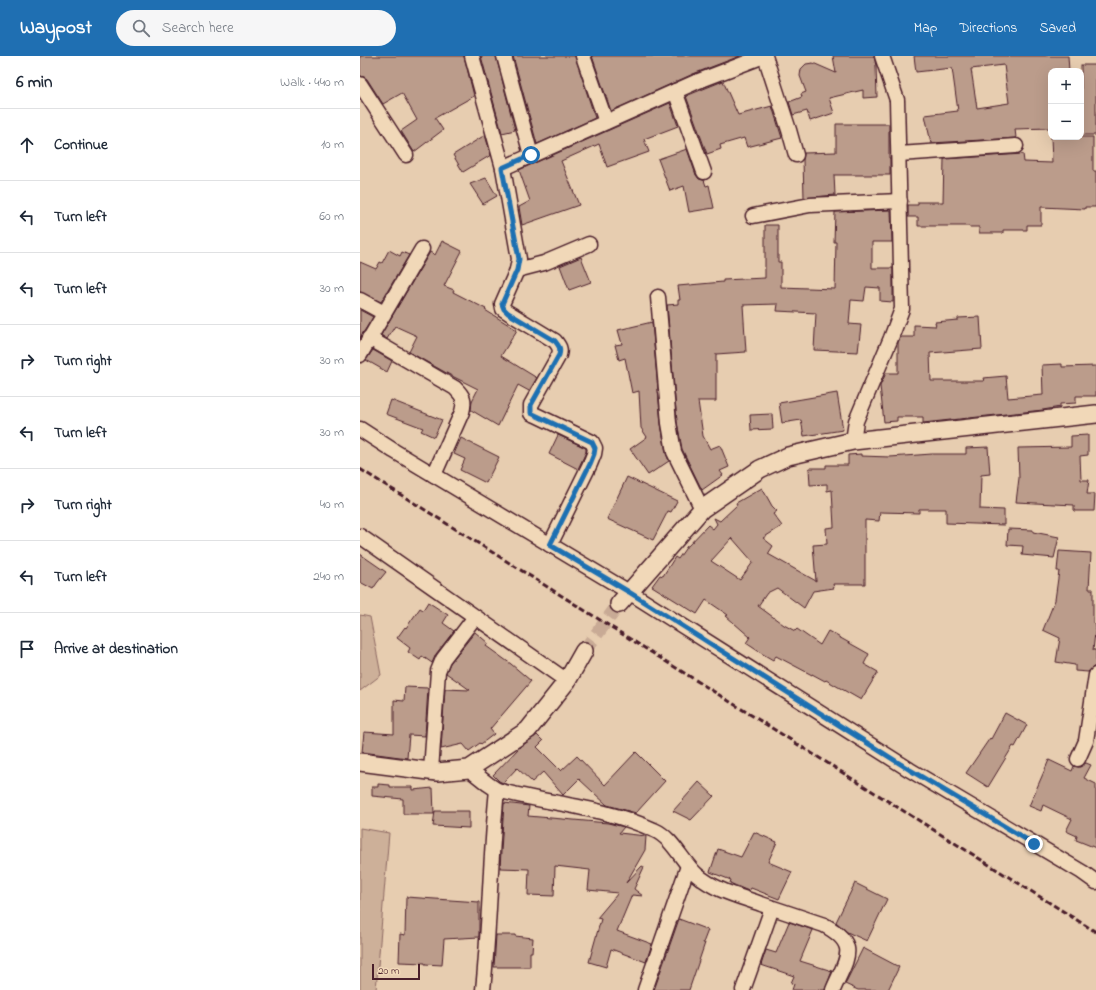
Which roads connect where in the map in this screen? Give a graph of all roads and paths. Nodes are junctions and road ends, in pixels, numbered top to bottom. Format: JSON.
{"nodes":[{"id":1,"x":472,"y":56,"type":"edge"},
{"id":2,"x":504,"y":56,"type":"edge"},
{"id":3,"x":583,"y":56,"type":"edge"},
{"id":4,"x":764,"y":56,"type":"edge"},
{"id":5,"x":882,"y":56,"type":"edge"},
{"id":6,"x":360,"y":84,"type":"edge"},
{"id":7,"x":675,"y":91,"type":"junction"},
{"id":8,"x":606,"y":122,"type":"junction"},
{"id":9,"x":1016,"y":146,"type":"dead end"},
{"id":10,"x":899,"y":154,"type":"junction"},
{"id":11,"x":406,"y":155,"type":"dead end"},
{"id":12,"x":531,"y":155,"type":"junction"},
{"id":13,"x":796,"y":155,"type":"dead end"},
{"id":14,"x":502,"y":168,"type":"junction"},
{"id":15,"x":704,"y":172,"type":"dead end"},
{"id":16,"x":900,"y":201,"type":"junction"},
{"id":17,"x":753,"y":216,"type":"dead end"},
{"id":18,"x":589,"y":244,"type":"dead end"},
{"id":19,"x":422,"y":249,"type":"dead end"},
{"id":20,"x":517,"y":270,"type":"junction"},
{"id":21,"x":658,"y":297,"type":"dead end"},
{"id":22,"x":360,"y":300,"type":"edge"},
{"id":23,"x":384,"y":313,"type":"junction"},
{"id":24,"x":369,"y":338,"type":"junction"},
{"id":25,"x":360,"y":355,"type":"edge"},
{"id":26,"x":1096,"y":414,"type":"edge"},
{"id":27,"x":360,"y":429,"type":"edge"},
{"id":28,"x":853,"y":441,"type":"junction"},
{"id":29,"x":434,"y":475,"type":"junction"},
{"id":30,"x":702,"y":509,"type":"junction"},
{"id":31,"x":360,"y":536,"type":"edge"},
{"id":32,"x":550,"y":545,"type":"junction"},
{"id":33,"x":624,"y":598,"type":"junction"},
{"id":34,"x":475,"y":617,"type":"junction"},
{"id":35,"x":584,"y":651,"type":"tunnel mouth"},
{"id":36,"x":1096,"y":675,"type":"edge"},
{"id":37,"x":567,"y":681,"type":"junction"},
{"id":38,"x":1078,"y":759,"type":"dead end"},
{"id":39,"x":360,"y":762,"type":"edge"},
{"id":40,"x":469,"y":769,"type":"junction"},
{"id":41,"x":431,"y":771,"type":"junction"},
{"id":42,"x":498,"y":790,"type":"junction"},
{"id":43,"x":688,"y":866,"type":"junction"},
{"id":44,"x":1096,"y":882,"type":"edge"},
{"id":45,"x":772,"y":908,"type":"junction"},
{"id":46,"x":483,"y":990,"type":"edge"},
{"id":47,"x":645,"y":990,"type":"edge"},
{"id":48,"x":743,"y":990,"type":"edge"},
{"id":49,"x":833,"y":990,"type":"edge"}],
"edges":[{"from":1,"to":14,"type":"street"},
{"from":2,"to":12,"type":"street"},
{"from":3,"to":8,"type":"street"},
{"from":4,"to":7,"type":"street"},
{"from":4,"to":13,"type":"street"},
{"from":5,"to":10,"type":"street"},
{"from":6,"to":11,"type":"street"},
{"from":7,"to":8,"type":"street"},
{"from":7,"to":15,"type":"street"},
{"from":8,"to":12,"type":"street"},
{"from":9,"to":10,"type":"street"},
{"from":10,"to":16,"type":"street"},
{"from":12,"to":14,"type":"street"},
{"from":14,"to":20,"type":"street"},
{"from":16,"to":17,"type":"street"},
{"from":16,"to":28,"type":"street"},
{"from":18,"to":20,"type":"street"},
{"from":19,"to":23,"type":"street"},
{"from":20,"to":32,"type":"street"},
{"from":21,"to":30,"type":"street"},
{"from":22,"to":23,"type":"street"},
{"from":23,"to":24,"type":"street"},
{"from":24,"to":25,"type":"street"},
{"from":24,"to":29,"type":"street"},
{"from":26,"to":28,"type":"street"},
{"from":27,"to":29,"type":"street"},
{"from":28,"to":30,"type":"street"},
{"from":29,"to":32,"type":"street"},
{"from":30,"to":33,"type":"street"},
{"from":31,"to":34,"type":"street"},
{"from":32,"to":33,"type":"street"},
{"from":33,"to":44,"type":"street"},
{"from":34,"to":37,"type":"street"},
{"from":34,"to":41,"type":"street"},
{"from":35,"to":37,"type":"street"},
{"from":36,"to":38,"type":"street"},
{"from":37,"to":40,"type":"street"},
{"from":39,"to":41,"type":"street"},
{"from":40,"to":41,"type":"street"},
{"from":40,"to":42,"type":"street"},
{"from":42,"to":43,"type":"street"},
{"from":42,"to":46,"type":"street"},
{"from":43,"to":45,"type":"street"},
{"from":43,"to":47,"type":"street"},
{"from":45,"to":48,"type":"street"},
{"from":45,"to":49,"type":"street"}]}
